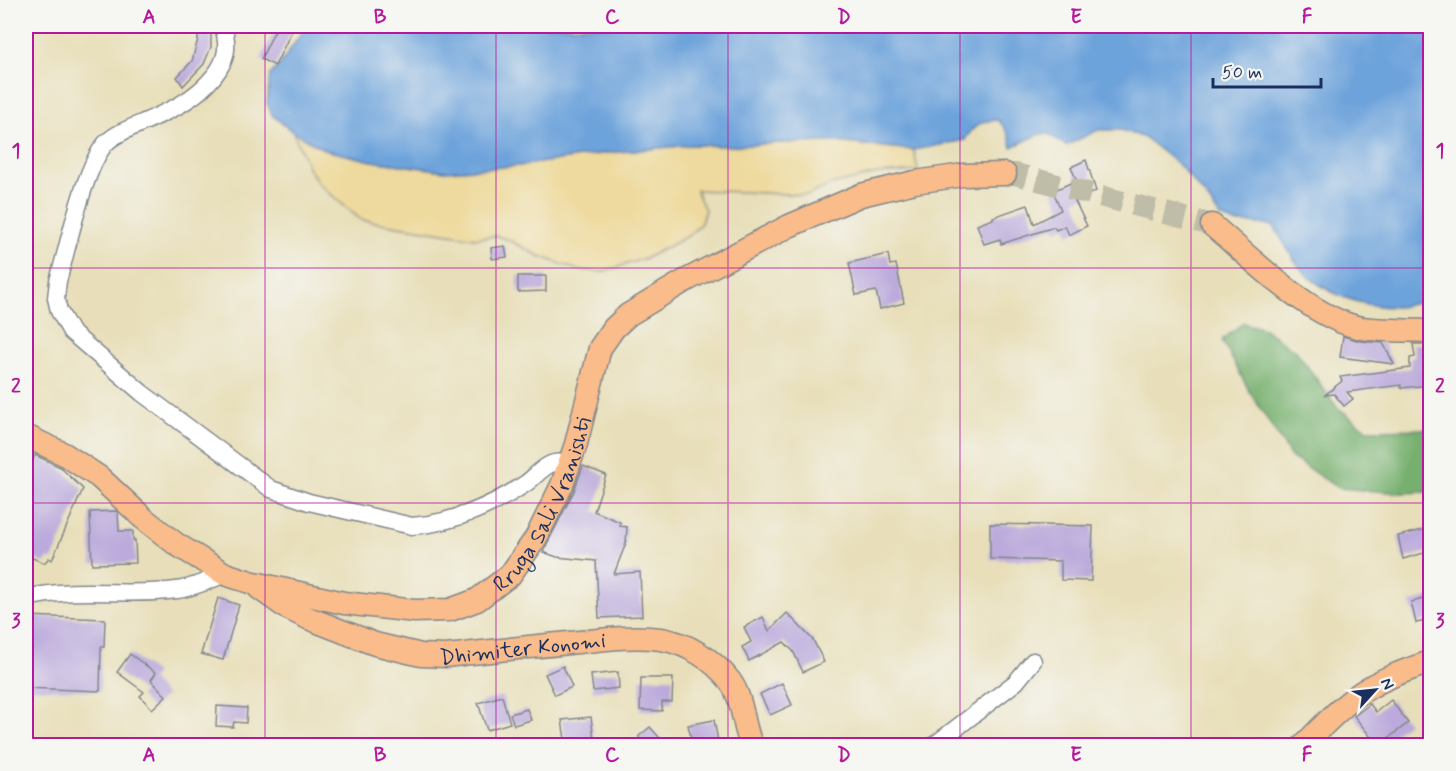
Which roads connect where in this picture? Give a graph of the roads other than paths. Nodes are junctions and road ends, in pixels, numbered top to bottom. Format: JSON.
{"nodes":[{"id":1,"x":223,"y":26,"type":"edge"},
{"id":2,"x":1005,"y":174,"type":"tunnel mouth"},
{"id":3,"x":1212,"y":225,"type":"tunnel mouth"},
{"id":4,"x":1431,"y":331,"type":"edge"},
{"id":5,"x":26,"y":436,"type":"edge"},
{"id":6,"x":569,"y":464,"type":"junction"},
{"id":7,"x":225,"y":574,"type":"junction"},
{"id":8,"x":250,"y":582,"type":"junction"},
{"id":9,"x":26,"y":598,"type":"edge"},
{"id":10,"x":1033,"y":662,"type":"dead end"},
{"id":11,"x":1431,"y":662,"type":"edge"},
{"id":12,"x":752,"y":746,"type":"edge"},
{"id":13,"x":933,"y":746,"type":"edge"},
{"id":14,"x":1303,"y":746,"type":"edge"}],
"edges":[{"from":1,"to":6,"type":"street"},
{"from":2,"to":6,"type":"main road","name":"Rruga Sali Vranishti"},
{"from":3,"to":4,"type":"main road"},
{"from":5,"to":7,"type":"main road","name":"Rruga Sali Vranishti"},
{"from":6,"to":8,"type":"main road","name":"Rruga Sali Vranishti"},
{"from":7,"to":8,"type":"main road","name":"Rruga Sali Vranishti"},
{"from":7,"to":9,"type":"street"},
{"from":8,"to":12,"type":"main road","name":"Dhimiter Konomi"},
{"from":10,"to":13,"type":"street"},
{"from":11,"to":14,"type":"main road"}]}
